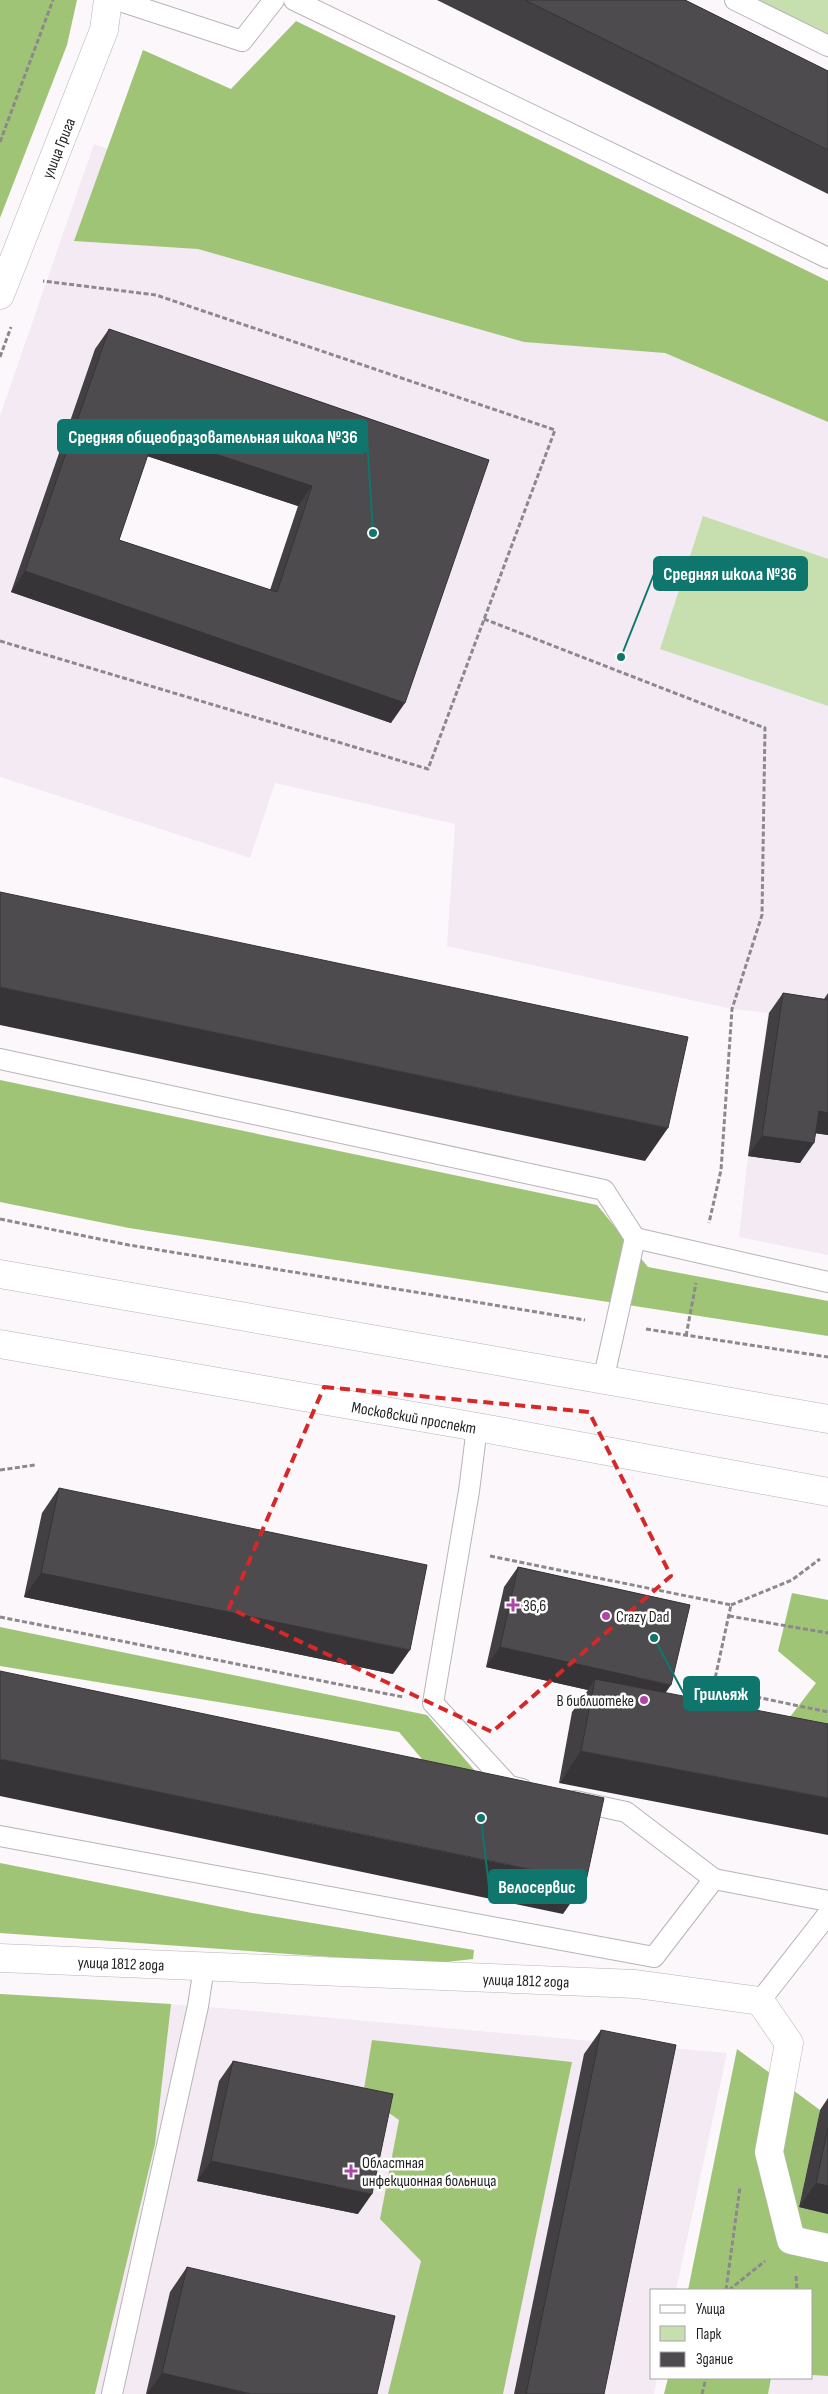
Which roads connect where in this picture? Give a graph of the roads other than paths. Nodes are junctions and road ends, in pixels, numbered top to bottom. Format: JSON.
{"nodes":[{"id":1,"x":108,"y":0,"type":"edge"},
{"id":2,"x":117,"y":0,"type":"edge"},
{"id":3,"x":274,"y":0,"type":"edge"},
{"id":4,"x":294,"y":0,"type":"edge"},
{"id":5,"x":735,"y":0,"type":"edge"},
{"id":6,"x":828,"y":46,"type":"edge"},
{"id":7,"x":828,"y":258,"type":"edge"},
{"id":8,"x":0,"y":295,"type":"edge"},
{"id":9,"x":0,"y":1059,"type":"edge"},
{"id":10,"x":635,"y":1238,"type":"junction"},
{"id":11,"x":0,"y":1274,"type":"edge"},
{"id":12,"x":828,"y":1282,"type":"edge"},
{"id":13,"x":0,"y":1344,"type":"edge"},
{"id":14,"x":603,"y":1381,"type":"junction"},
{"id":15,"x":828,"y":1419,"type":"edge"},
{"id":16,"x":477,"y":1427,"type":"junction"},
{"id":17,"x":828,"y":1492,"type":"edge"},
{"id":18,"x":0,"y":1836,"type":"edge"},
{"id":19,"x":714,"y":1879,"type":"junction"},
{"id":20,"x":828,"y":1901,"type":"edge"},
{"id":21,"x":828,"y":1914,"type":"edge"},
{"id":22,"x":654,"y":1957,"type":"junction"},
{"id":23,"x":0,"y":1958,"type":"edge"},
{"id":24,"x":204,"y":1967,"type":"junction"},
{"id":25,"x":636,"y":1984,"type":"junction"},
{"id":26,"x":760,"y":2001,"type":"junction"},
{"id":27,"x":828,"y":2248,"type":"edge"},
{"id":28,"x":112,"y":2394,"type":"edge"}],
"edges":[{"from":1,"to":8,"type":"main road","name":"улица Грига"},
{"from":2,"to":3,"type":"lane"},
{"from":4,"to":7,"type":"lane"},
{"from":5,"to":6,"type":"lane"},
{"from":9,"to":10,"type":"lane"},
{"from":10,"to":12,"type":"lane"},
{"from":10,"to":14,"type":"lane"},
{"from":11,"to":14,"type":"main road"},
{"from":13,"to":16,"type":"main road","name":"Московский проспект"},
{"from":14,"to":15,"type":"main road"},
{"from":16,"to":17,"type":"main road","name":"Московский проспект"},
{"from":16,"to":19,"type":"lane"},
{"from":18,"to":22,"type":"lane"},
{"from":19,"to":20,"type":"lane"},
{"from":19,"to":22,"type":"lane"},
{"from":21,"to":26,"type":"lane"},
{"from":22,"to":25,"type":"lane"},
{"from":23,"to":24,"type":"main road","name":"улица 1812 года"},
{"from":24,"to":25,"type":"main road","name":"улица 1812 года"},
{"from":24,"to":28,"type":"lane"},
{"from":25,"to":26,"type":"main road","name":"улица 1812 года"},
{"from":26,"to":27,"type":"main road"}]}
